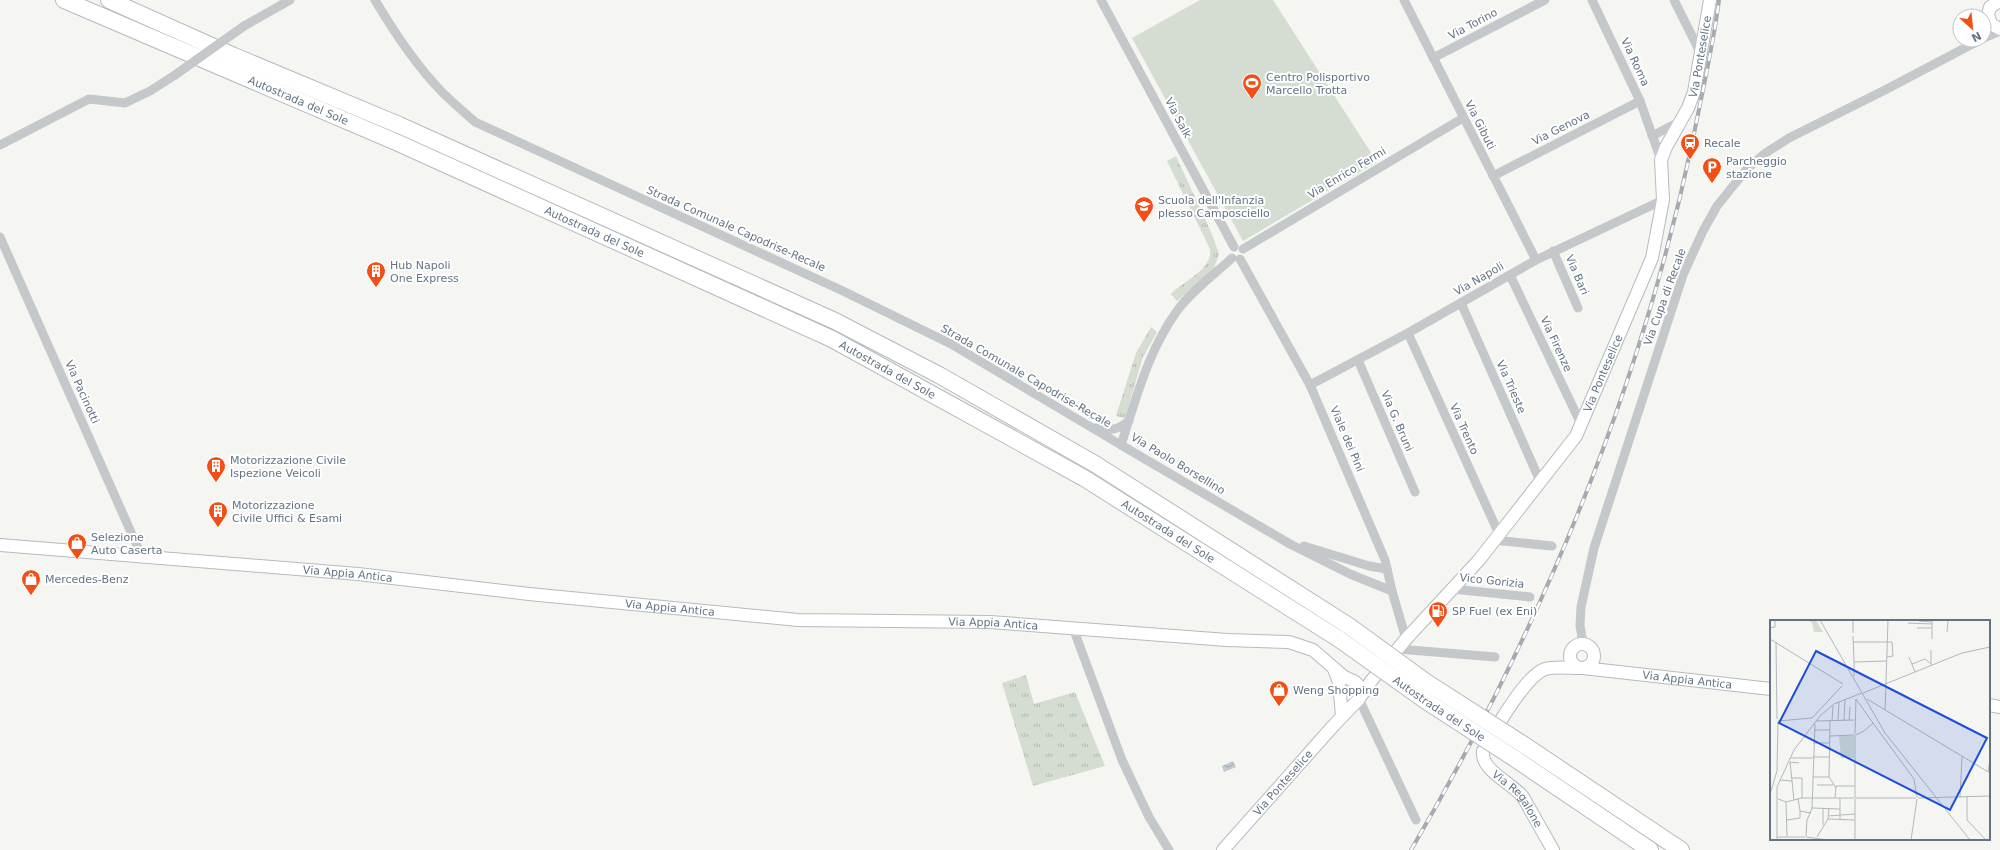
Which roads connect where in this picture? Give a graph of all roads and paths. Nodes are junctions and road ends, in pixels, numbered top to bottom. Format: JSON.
{"nodes":[{"id":1,"x":64,"y":0,"type":"edge"},
{"id":2,"x":108,"y":0,"type":"edge"},
{"id":3,"x":290,"y":0,"type":"edge"},
{"id":4,"x":375,"y":0,"type":"edge"},
{"id":5,"x":1101,"y":0,"type":"edge"},
{"id":6,"x":1404,"y":0,"type":"edge"},
{"id":7,"x":1545,"y":0,"type":"edge"},
{"id":8,"x":1592,"y":0,"type":"edge"},
{"id":9,"x":1674,"y":0,"type":"edge"},
{"id":10,"x":1710,"y":3,"type":"edge"},
{"id":11,"x":1993,"y":6,"type":"edge"},
{"id":12,"x":2000,"y":30,"type":"edge"},
{"id":13,"x":1961,"y":48,"type":"edge"},
{"id":14,"x":1701,"y":54,"type":"junction"},
{"id":15,"x":1434,"y":58,"type":"junction"},
{"id":16,"x":1640,"y":101,"type":"junction"},
{"id":17,"x":1463,"y":118,"type":"junction"},
{"id":18,"x":1682,"y":121,"type":"junction"},
{"id":19,"x":1652,"y":136,"type":"junction"},
{"id":20,"x":0,"y":145,"type":"edge"},
{"id":21,"x":1661,"y":160,"type":"junction"},
{"id":22,"x":1493,"y":176,"type":"junction"},
{"id":23,"x":1663,"y":200,"type":"junction"},
{"id":24,"x":0,"y":237,"type":"edge"},
{"id":25,"x":1238,"y":248,"type":"junction"},
{"id":26,"x":1553,"y":251,"type":"junction"},
{"id":27,"x":1236,"y":259,"type":"junction"},
{"id":28,"x":1536,"y":260,"type":"junction"},
{"id":29,"x":1510,"y":275,"type":"junction"},
{"id":30,"x":1461,"y":303,"type":"junction"},
{"id":31,"x":1578,"y":308,"type":"dead end"},
{"id":32,"x":1408,"y":333,"type":"junction"},
{"id":33,"x":1358,"y":360,"type":"junction"},
{"id":34,"x":1310,"y":385,"type":"junction"},
{"id":35,"x":1129,"y":421,"type":"junction"},
{"id":36,"x":1581,"y":424,"type":"junction"},
{"id":37,"x":1091,"y":427,"type":"junction"},
{"id":38,"x":1121,"y":445,"type":"junction"},
{"id":39,"x":1540,"y":481,"type":"junction"},
{"id":40,"x":1415,"y":492,"type":"dead end"},
{"id":41,"x":1496,"y":537,"type":"junction"},
{"id":42,"x":1290,"y":544,"type":"junction"},
{"id":43,"x":0,"y":545,"type":"edge"},
{"id":44,"x":1552,"y":546,"type":"dead end"},
{"id":45,"x":142,"y":557,"type":"junction"},
{"id":46,"x":1387,"y":568,"type":"junction"},
{"id":47,"x":1452,"y":589,"type":"junction"},
{"id":48,"x":1392,"y":591,"type":"junction"},
{"id":49,"x":1530,"y":597,"type":"dead end"},
{"id":50,"x":1073,"y":628,"type":"junction"},
{"id":51,"x":1344,"y":632,"type":"junction"},
{"id":52,"x":1406,"y":639,"type":"junction"},
{"id":53,"x":1583,"y":644,"type":"junction"},
{"id":54,"x":1398,"y":649,"type":"junction"},
{"id":55,"x":1571,"y":653,"type":"junction"},
{"id":56,"x":1594,"y":655,"type":"junction"},
{"id":57,"x":1495,"y":657,"type":"dead end"},
{"id":58,"x":1334,"y":668,"type":"junction"},
{"id":59,"x":1556,"y":668,"type":"junction"},
{"id":60,"x":1581,"y":668,"type":"junction"},
{"id":61,"x":1604,"y":670,"type":"junction"},
{"id":62,"x":1373,"y":679,"type":"junction"},
{"id":63,"x":1352,"y":681,"type":"junction"},
{"id":64,"x":1770,"y":689,"type":"edge"},
{"id":65,"x":1340,"y":693,"type":"junction"},
{"id":66,"x":1359,"y":699,"type":"junction"},
{"id":67,"x":1990,"y":705,"type":"edge"},
{"id":68,"x":2000,"y":707,"type":"edge"},
{"id":69,"x":1342,"y":716,"type":"junction"},
{"id":70,"x":1501,"y":720,"type":"dead end"},
{"id":71,"x":1483,"y":751,"type":"dead end"},
{"id":72,"x":1416,"y":820,"type":"dead end"},
{"id":73,"x":1169,"y":850,"type":"edge"},
{"id":74,"x":1223,"y":850,"type":"edge"},
{"id":75,"x":1553,"y":850,"type":"edge"},
{"id":76,"x":1650,"y":850,"type":"edge"},
{"id":77,"x":1681,"y":850,"type":"edge"}],
"edges":[{"from":1,"to":51,"type":"highway","name":"Autostrada del Sole"},
{"from":2,"to":51,"type":"highway","name":"Autostrada del Sole"},
{"from":3,"to":20,"type":"street","bridge":true},
{"from":4,"to":37,"type":"street","name":"Strada Comunale Capodrise-Recale"},
{"from":5,"to":25,"type":"street","name":"Via Salk"},
{"from":6,"to":15,"type":"street","name":"Via Gibuti"},
{"from":7,"to":15,"type":"street","name":"Via Torino"},
{"from":8,"to":16,"type":"street","name":"Via Roma"},
{"from":9,"to":14,"type":"street"},
{"from":10,"to":14,"type":"street","name":"Via Ponteselice"},
{"from":11,"to":12,"type":"street"},
{"from":13,"to":53,"type":"street","name":"Via Cupa di Recale"},
{"from":14,"to":18,"type":"street","name":"Via Ponteselice"},
{"from":15,"to":17,"type":"street","name":"Via Gibuti"},
{"from":16,"to":19,"type":"street","name":"Via Roma"},
{"from":16,"to":22,"type":"street","name":"Via Genova"},
{"from":17,"to":22,"type":"street","name":"Via Gibuti"},
{"from":17,"to":25,"type":"street","name":"Via Enrico Fermi"},
{"from":18,"to":19,"type":"street"},
{"from":18,"to":21,"type":"street","name":"Via Ponteselice"},
{"from":19,"to":21,"type":"street","name":"Via Roma"},
{"from":21,"to":23,"type":"street","name":"Via Ponteselice"},
{"from":22,"to":28,"type":"street","name":"Via Gibuti"},
{"from":23,"to":26,"type":"street","name":"Via Napoli"},
{"from":23,"to":36,"type":"street","name":"Via Ponteselice"},
{"from":24,"to":45,"type":"street","name":"Via Pacinotti"},
{"from":25,"to":27,"type":"street"},
{"from":26,"to":28,"type":"street","name":"Via Napoli"},
{"from":26,"to":31,"type":"street","name":"Via Bari"},
{"from":27,"to":34,"type":"street","name":"Viale dei Pini"},
{"from":27,"to":35,"type":"street","name":"Via Paolo Borsellino"},
{"from":28,"to":29,"type":"street","name":"Via Napoli"},
{"from":29,"to":30,"type":"street","name":"Via Napoli"},
{"from":29,"to":36,"type":"street","name":"Via Firenze"},
{"from":30,"to":32,"type":"street","name":"Via Napoli"},
{"from":30,"to":39,"type":"street","name":"Via Trieste"},
{"from":32,"to":33,"type":"street","name":"Via Napoli"},
{"from":32,"to":41,"type":"street","name":"Via Trento"},
{"from":33,"to":34,"type":"street","name":"Via Napoli"},
{"from":33,"to":40,"type":"street","name":"Via G. Bruni"},
{"from":34,"to":46,"type":"street","name":"Viale dei Pini"},
{"from":35,"to":37,"type":"street"},
{"from":35,"to":38,"type":"street","name":"Via Paolo Borsellino"},
{"from":36,"to":39,"type":"street","name":"Via Ponteselice"},
{"from":37,"to":38,"type":"street","name":"Strada Comunale Capodrise-Recale"},
{"from":38,"to":42,"type":"street","name":"Via Paolo Borsellino"},
{"from":39,"to":41,"type":"street","name":"Via Ponteselice"},
{"from":41,"to":44,"type":"street"},
{"from":41,"to":47,"type":"street","name":"Via Ponteselice"},
{"from":42,"to":46,"type":"street","name":"Via Paolo Borsellino"},
{"from":42,"to":48,"type":"street","name":"Via Paolo Borsellino"},
{"from":43,"to":45,"type":"street","name":"Via Appia Antica"},
{"from":45,"to":50,"type":"street","name":"Via Appia Antica"},
{"from":46,"to":48,"type":"street","name":"Viale dei Pini"},
{"from":47,"to":49,"type":"street","name":"Vico Gorizia"},
{"from":47,"to":52,"type":"street","name":"Via Ponteselice"},
{"from":48,"to":52,"type":"street","name":"Viale dei Pini"},
{"from":50,"to":58,"type":"street","name":"Via Appia Antica"},
{"from":50,"to":73,"type":"street"},
{"from":51,"to":76,"type":"highway","name":"Autostrada del Sole","bridge":true},
{"from":51,"to":77,"type":"highway","name":"Autostrada del Sole","bridge":true},
{"from":52,"to":54,"type":"street","name":"Via Ponteselice"},
{"from":53,"to":55,"type":"street"},
{"from":53,"to":56,"type":"street"},
{"from":54,"to":57,"type":"street"},
{"from":54,"to":62,"type":"street","name":"Via Ponteselice"},
{"from":55,"to":59,"type":"street"},
{"from":55,"to":60,"type":"street"},
{"from":56,"to":60,"type":"street"},
{"from":56,"to":61,"type":"street"},
{"from":58,"to":63,"type":"street","name":"Via Appia Antica"},
{"from":58,"to":65,"type":"street"},
{"from":59,"to":60,"type":"street","name":"Via Appia Antica"},
{"from":59,"to":70,"type":"street"},
{"from":60,"to":61,"type":"street","name":"Via Appia Antica"},
{"from":61,"to":64,"type":"street","name":"Via Appia Antica"},
{"from":62,"to":63,"type":"street"},
{"from":62,"to":66,"type":"street","name":"Via Ponteselice"},
{"from":63,"to":65,"type":"street"},
{"from":63,"to":66,"type":"street"},
{"from":65,"to":66,"type":"street"},
{"from":65,"to":69,"type":"street"},
{"from":66,"to":69,"type":"street","name":"Via Ponteselice"},
{"from":66,"to":72,"type":"street"},
{"from":67,"to":68,"type":"street"},
{"from":69,"to":74,"type":"street","name":"Via Ponteselice"},
{"from":71,"to":75,"type":"street","name":"Via Regalone"}]}
